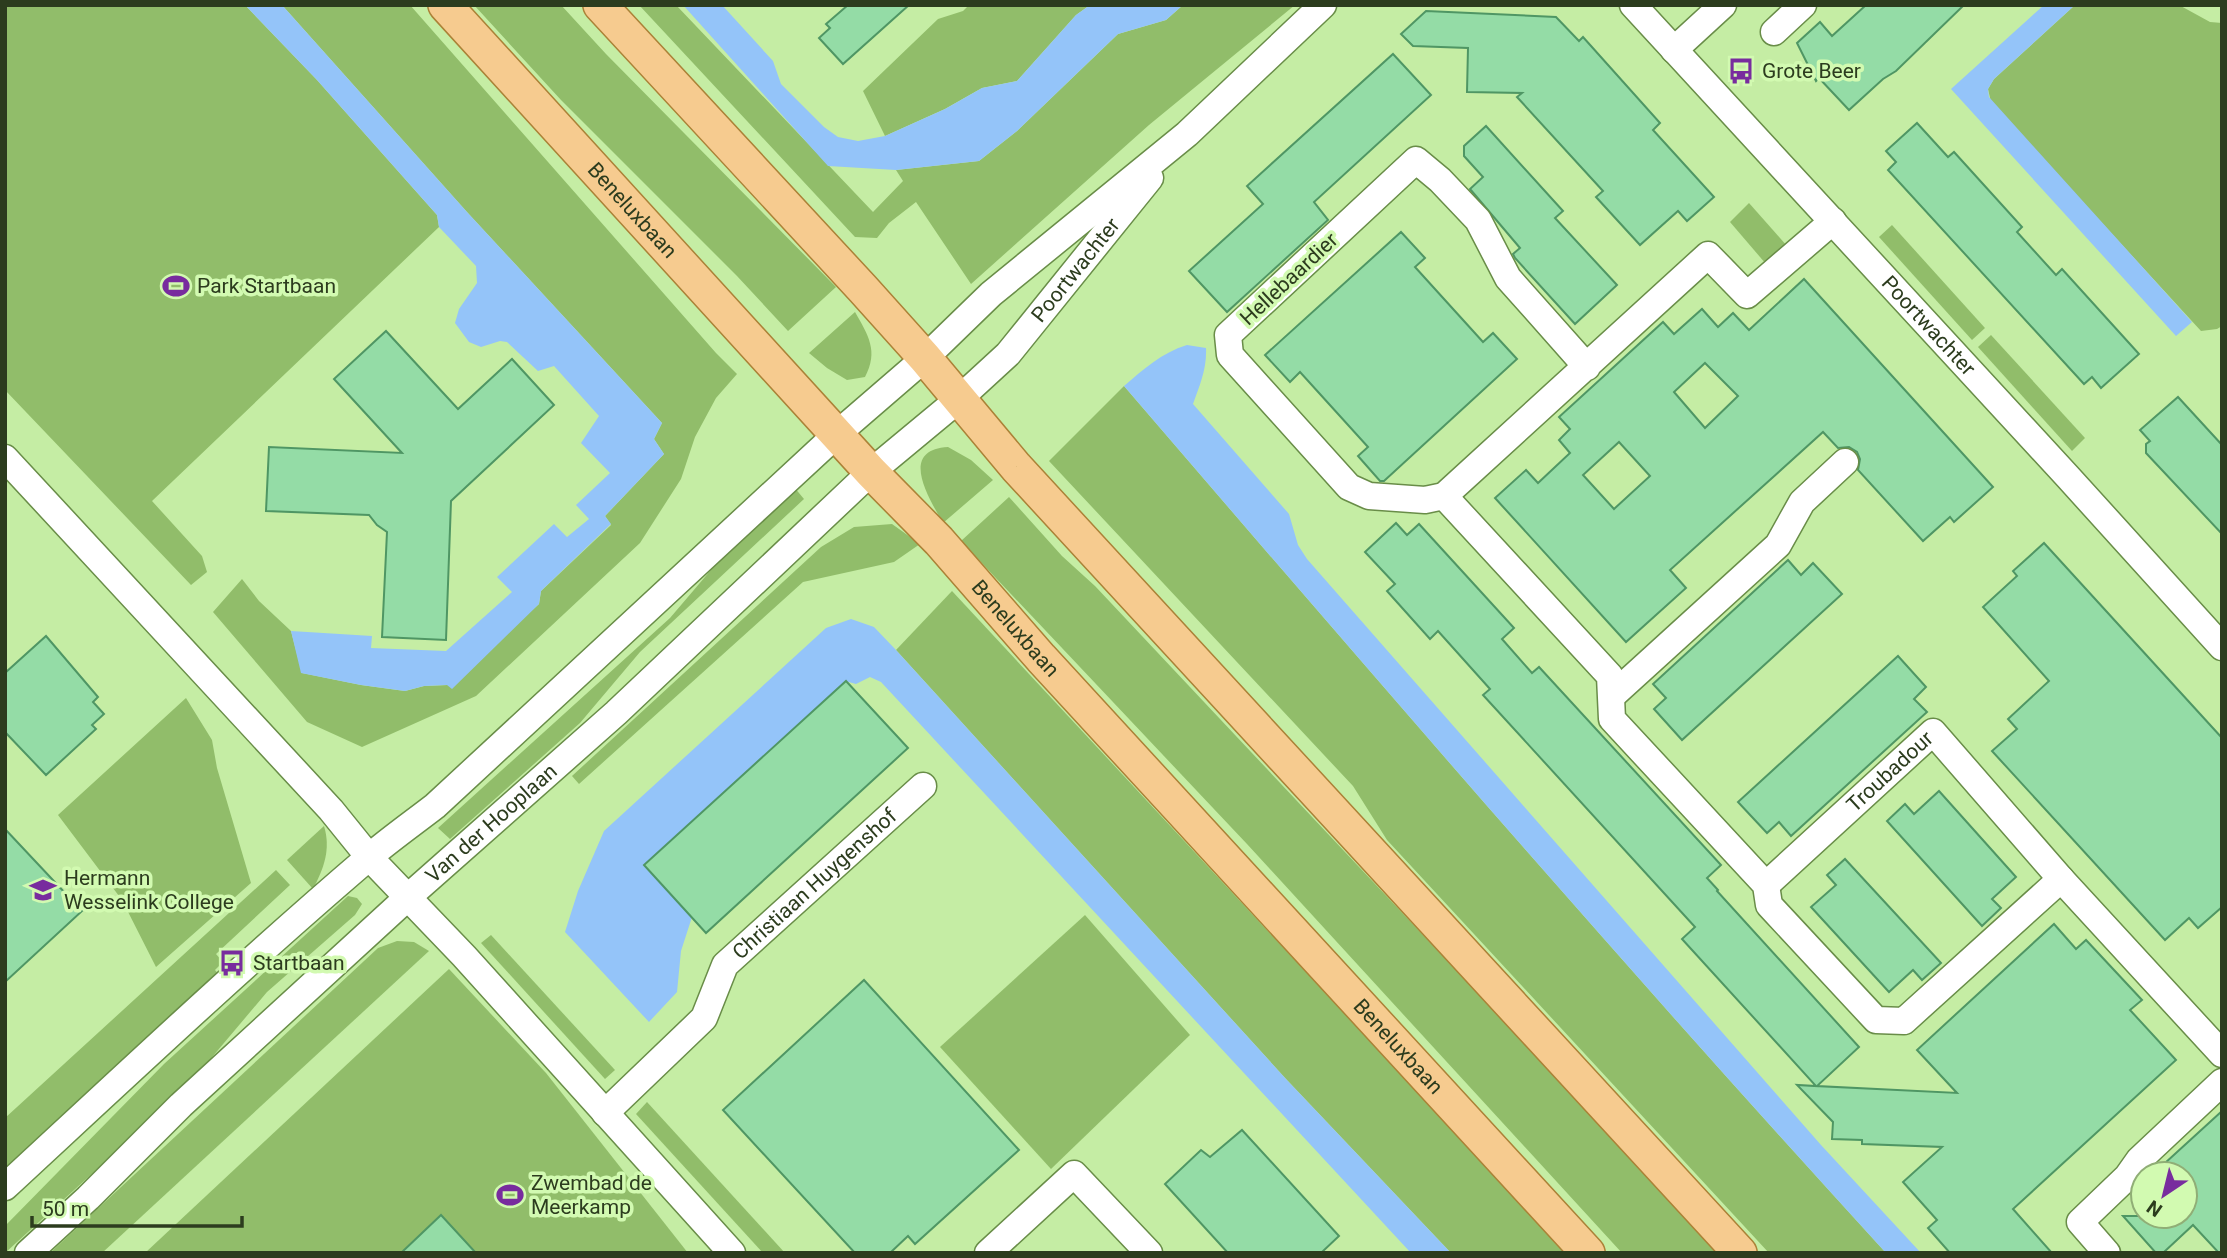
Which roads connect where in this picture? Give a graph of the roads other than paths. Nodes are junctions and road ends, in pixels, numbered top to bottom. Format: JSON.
{"nodes":[{"id":1,"x":445,"y":5,"type":"edge"},
{"id":2,"x":600,"y":5,"type":"edge"},
{"id":3,"x":1323,"y":5,"type":"edge"},
{"id":4,"x":1633,"y":5,"type":"edge"},
{"id":5,"x":1723,"y":5,"type":"edge"},
{"id":6,"x":1803,"y":5,"type":"edge"},
{"id":7,"x":1774,"y":32,"type":"dead end"},
{"id":8,"x":1674,"y":50,"type":"junction"},
{"id":9,"x":1187,"y":134,"type":"junction"},
{"id":10,"x":1833,"y":221,"type":"junction"},
{"id":11,"x":925,"y":358,"type":"junction"},
{"id":12,"x":1587,"y":367,"type":"junction"},
{"id":13,"x":960,"y":399,"type":"junction"},
{"id":14,"x":837,"y":433,"type":"junction"},
{"id":15,"x":5,"y":458,"type":"edge"},
{"id":16,"x":1845,"y":462,"type":"dead end"},
{"id":17,"x":872,"y":472,"type":"junction"},
{"id":18,"x":1444,"y":496,"type":"junction"},
{"id":19,"x":2222,"y":648,"type":"edge"},
{"id":20,"x":1612,"y":696,"type":"junction"},
{"id":21,"x":923,"y":786,"type":"dead end"},
{"id":22,"x":369,"y":857,"type":"junction"},
{"id":23,"x":2061,"y":879,"type":"junction"},
{"id":24,"x":1766,"y":885,"type":"junction"},
{"id":25,"x":407,"y":898,"type":"junction"},
{"id":26,"x":2222,"y":1054,"type":"edge"},
{"id":27,"x":2222,"y":1082,"type":"edge"},
{"id":28,"x":605,"y":1113,"type":"junction"},
{"id":29,"x":5,"y":1187,"type":"edge"},
{"id":30,"x":28,"y":1253,"type":"edge"},
{"id":31,"x":732,"y":1253,"type":"edge"},
{"id":32,"x":988,"y":1253,"type":"edge"},
{"id":33,"x":1149,"y":1253,"type":"edge"},
{"id":34,"x":1588,"y":1253,"type":"edge"},
{"id":35,"x":1740,"y":1253,"type":"edge"},
{"id":36,"x":2107,"y":1253,"type":"edge"}],
"edges":[{"from":1,"to":14,"type":"main road","name":"Beneluxbaan"},
{"from":2,"to":11,"type":"main road"},
{"from":3,"to":9,"type":"street","name":"Poortwachter"},
{"from":4,"to":8,"type":"street","name":"Poortwachter"},
{"from":5,"to":8,"type":"street"},
{"from":6,"to":7,"type":"street"},
{"from":8,"to":10,"type":"street","name":"Poortwachter"},
{"from":9,"to":11,"type":"street","name":"Poortwachter"},
{"from":9,"to":13,"type":"street","name":"Poortwachter"},
{"from":10,"to":12,"type":"street"},
{"from":10,"to":19,"type":"street","name":"Poortwachter"},
{"from":11,"to":13,"type":"main road"},
{"from":11,"to":14,"type":"street"},
{"from":12,"to":18,"type":"street"},
{"from":12,"to":18,"type":"street","name":"Hellebaardier"},
{"from":13,"to":17,"type":"street","name":"Van der Hooplaan"},
{"from":13,"to":35,"type":"main road"},
{"from":14,"to":17,"type":"main road","name":"Beneluxbaan"},
{"from":14,"to":22,"type":"street"},
{"from":15,"to":22,"type":"street"},
{"from":16,"to":20,"type":"street"},
{"from":17,"to":25,"type":"street","name":"Van der Hooplaan"},
{"from":17,"to":34,"type":"main road","name":"Beneluxbaan"},
{"from":18,"to":20,"type":"street"},
{"from":20,"to":24,"type":"street"},
{"from":21,"to":28,"type":"street","name":"Christiaan Huygenshof"},
{"from":22,"to":25,"type":"street"},
{"from":22,"to":29,"type":"street"},
{"from":23,"to":24,"type":"street"},
{"from":23,"to":24,"type":"street","name":"Troubadour"},
{"from":23,"to":26,"type":"street","name":"Troubadour"},
{"from":25,"to":28,"type":"street"},
{"from":25,"to":30,"type":"street","name":"Van der Hooplaan"},
{"from":27,"to":36,"type":"street"},
{"from":28,"to":31,"type":"street"},
{"from":32,"to":33,"type":"street"}]}
